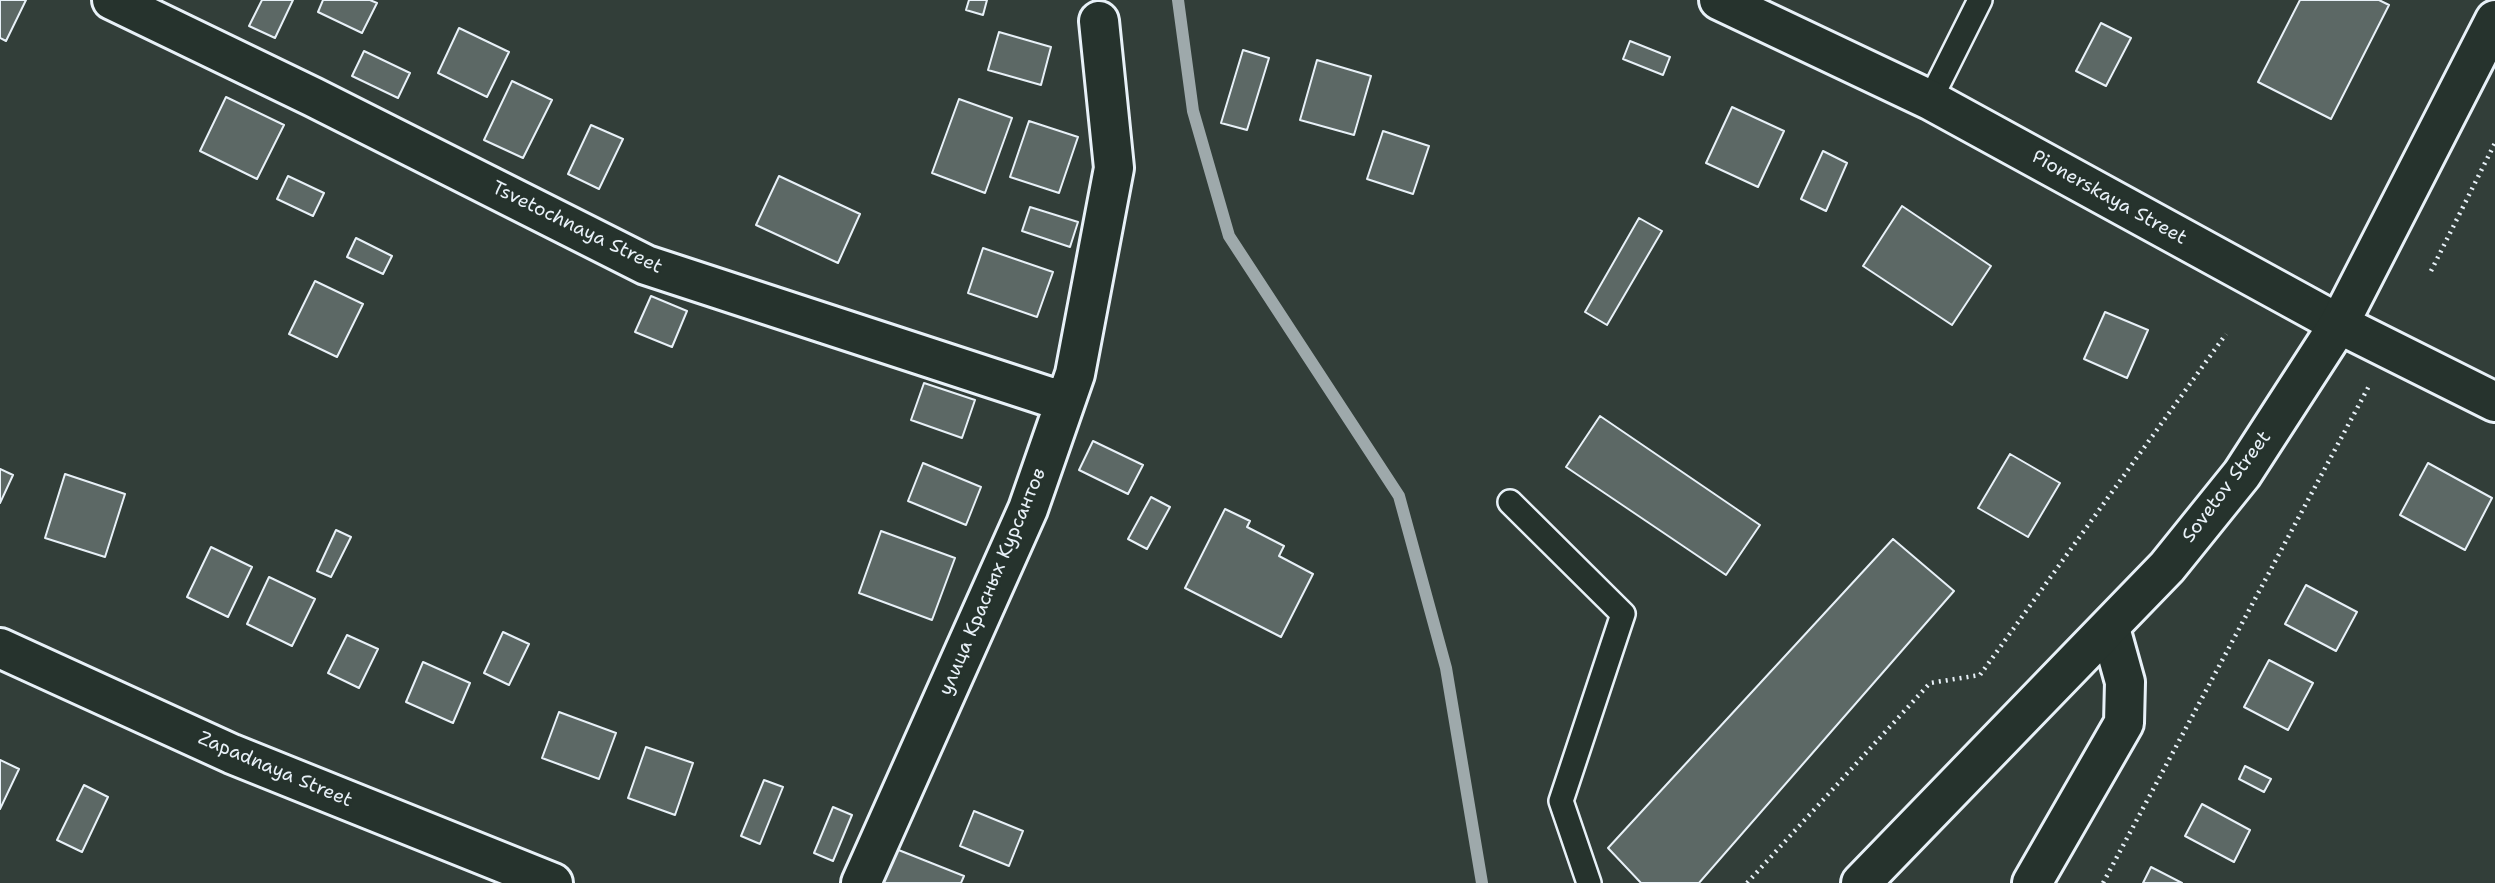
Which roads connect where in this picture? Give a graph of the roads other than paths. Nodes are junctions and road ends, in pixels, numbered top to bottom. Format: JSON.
{"nodes":[{"id":1,"x":112,"y":0,"type":"edge"},
{"id":2,"x":1719,"y":0,"type":"edge"},
{"id":3,"x":1980,"y":0,"type":"edge"},
{"id":4,"x":2495,"y":20,"type":"edge"},
{"id":5,"x":1099,"y":21,"type":"dead end"},
{"id":6,"x":1930,"y":100,"type":"junction"},
{"id":7,"x":2339,"y":324,"type":"junction"},
{"id":8,"x":1065,"y":402,"type":"junction"},
{"id":9,"x":2495,"y":402,"type":"edge"},
{"id":10,"x":1510,"y":502,"type":"dead end"},
{"id":11,"x":2110,"y":628,"type":"junction"},
{"id":12,"x":0,"y":648,"type":"edge"},
{"id":13,"x":553,"y":883,"type":"edge"},
{"id":14,"x":861,"y":883,"type":"edge"},
{"id":15,"x":1589,"y":883,"type":"edge"},
{"id":16,"x":1861,"y":883,"type":"edge"},
{"id":17,"x":2032,"y":883,"type":"edge"}],
"edges":[{"from":1,"to":8,"type":"street","name":"Tsvetochnaya Street"},
{"from":2,"to":6,"type":"street","name":"Pionerskaya Street"},
{"from":3,"to":6,"type":"lane"},
{"from":4,"to":7,"type":"street","name":"Sovetov Street"},
{"from":5,"to":8,"type":"street","name":"улица Красных Курсантов"},
{"from":6,"to":7,"type":"street","name":"Pionerskaya Street"},
{"from":7,"to":9,"type":"street","name":"Pionerskaya Street"},
{"from":7,"to":11,"type":"street","name":"Sovetov Street"},
{"from":8,"to":14,"type":"street","name":"улица Красных Курсантов"},
{"from":10,"to":15,"type":"lane"},
{"from":11,"to":16,"type":"street","name":"Sovetov Street"},
{"from":11,"to":17,"type":"street"},
{"from":12,"to":13,"type":"street","name":"Zapadnaya Street"}]}
